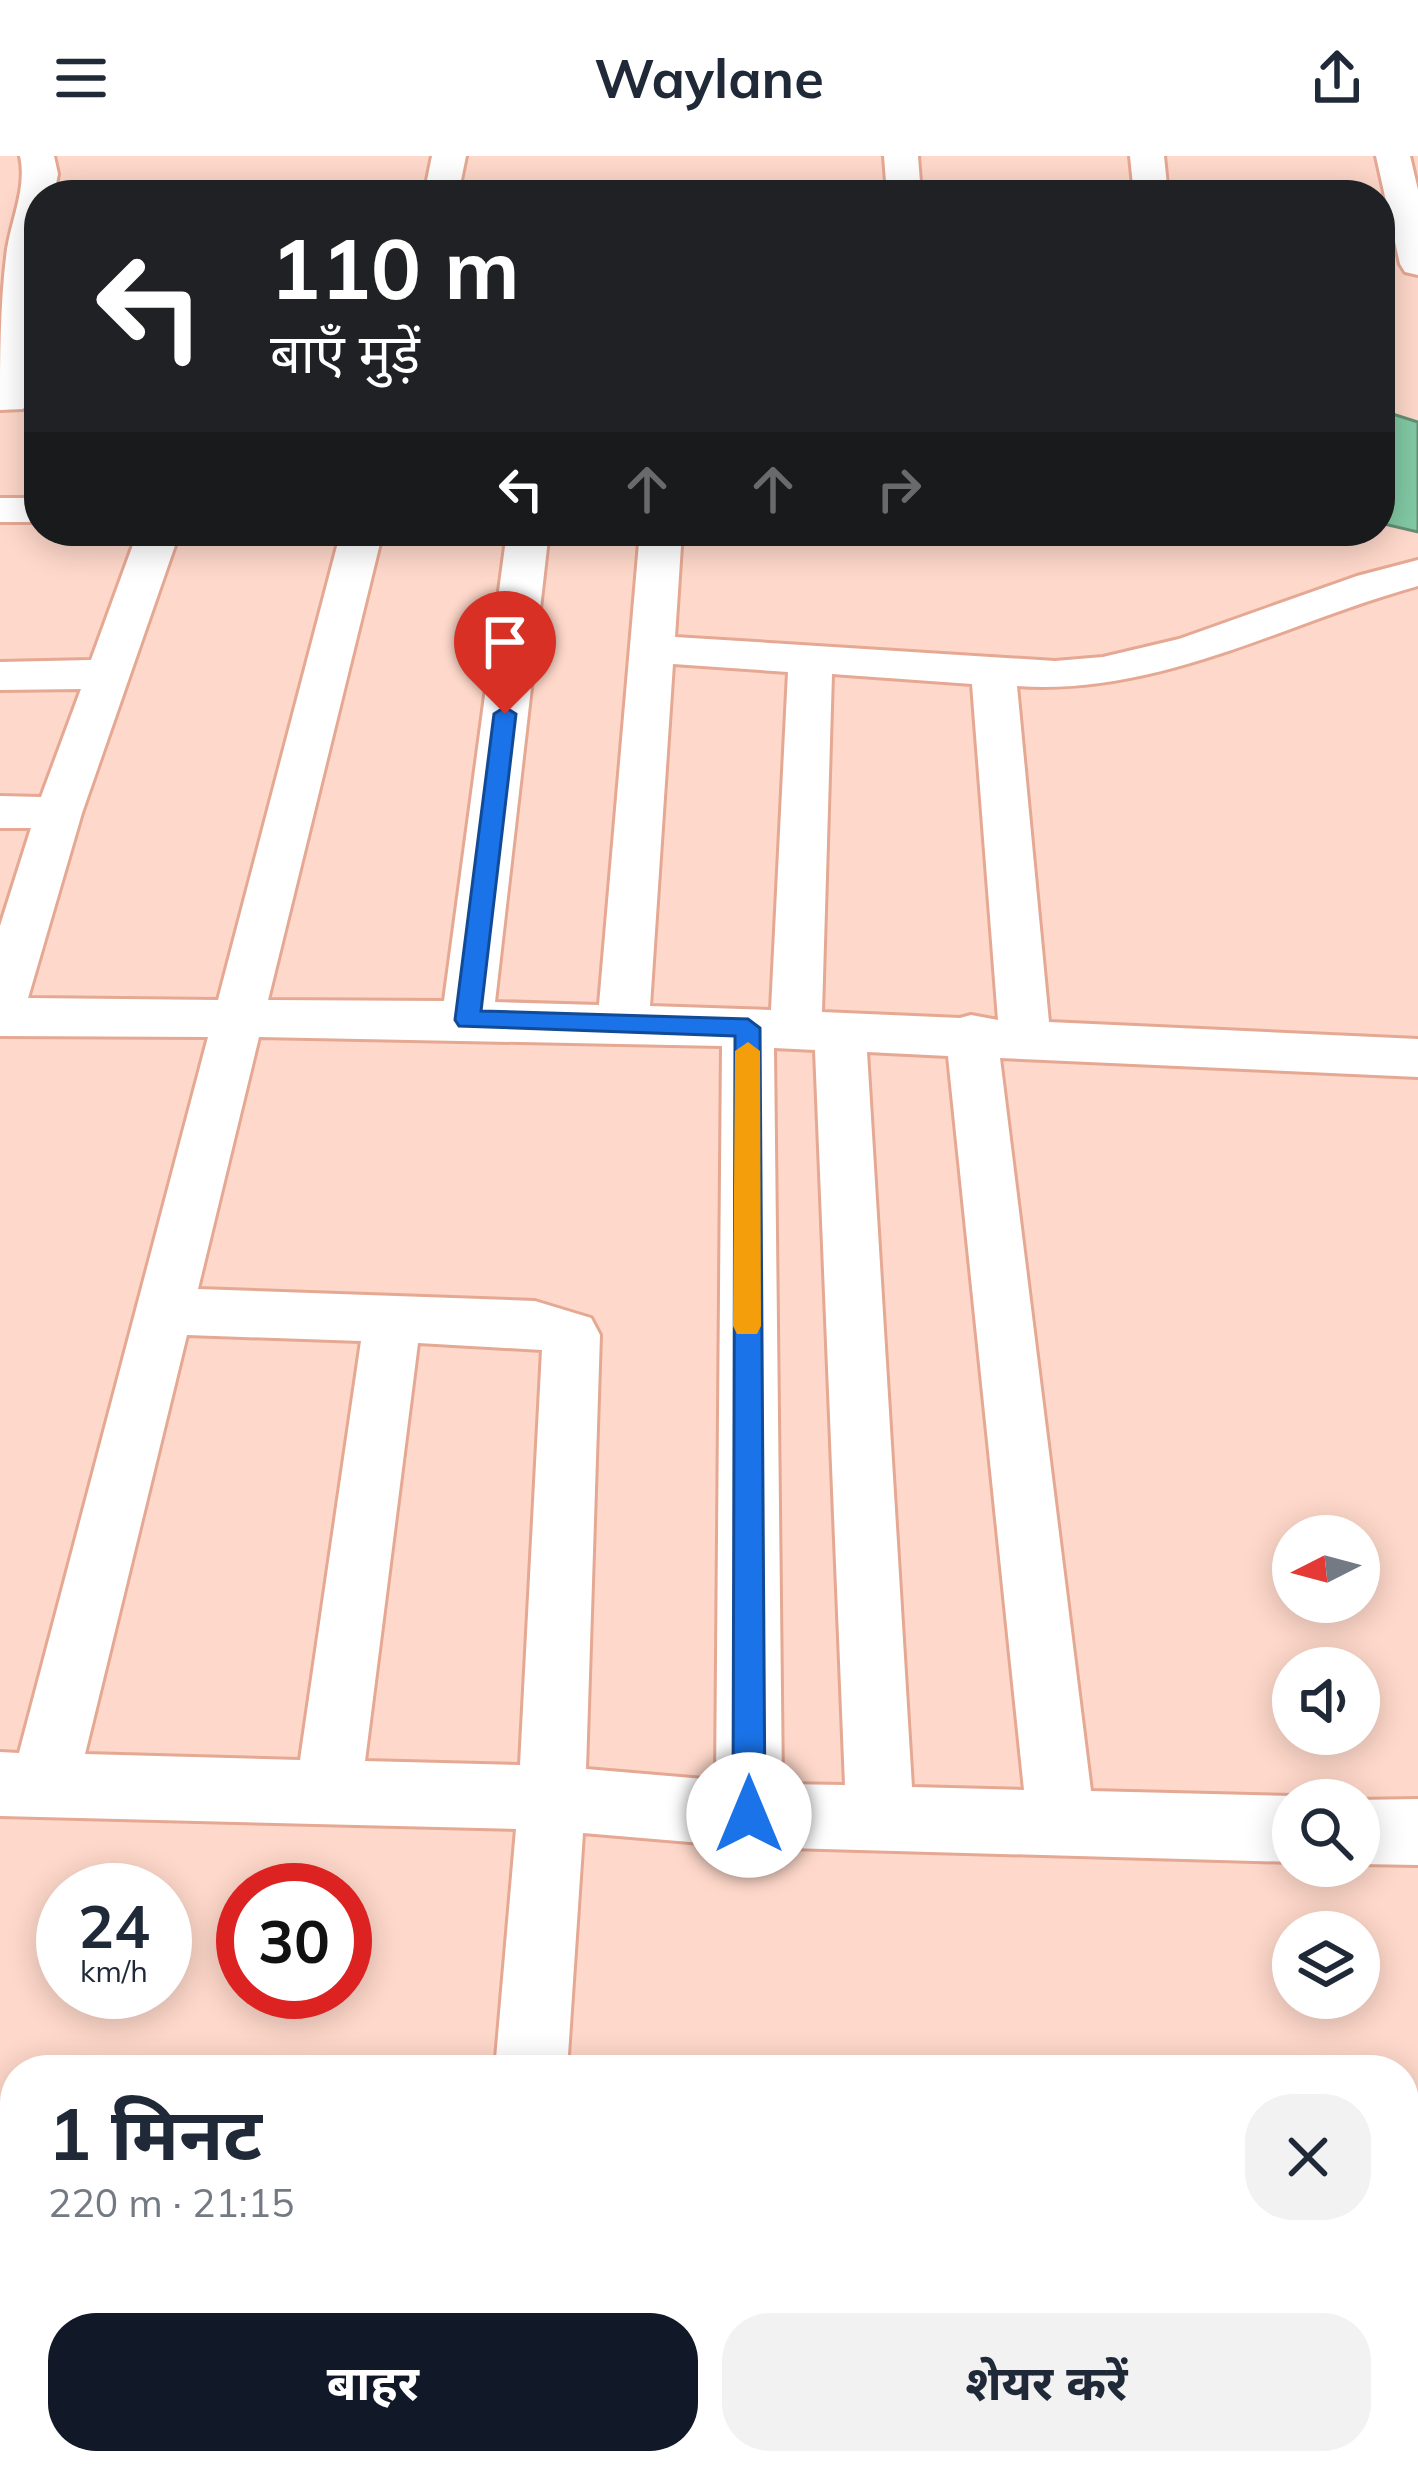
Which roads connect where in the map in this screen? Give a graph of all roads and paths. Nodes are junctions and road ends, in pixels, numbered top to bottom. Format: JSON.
{"nodes":[{"id":1,"x":1393,"y":156,"type":"edge"},
{"id":2,"x":13,"y":251,"type":"edge"},
{"id":3,"x":1418,"y":264,"type":"edge"},
{"id":4,"x":16,"y":400,"type":"edge"},
{"id":5,"x":154,"y":546,"type":"edge"},
{"id":6,"x":358,"y":546,"type":"edge"},
{"id":7,"x":525,"y":546,"type":"edge"},
{"id":8,"x":660,"y":546,"type":"edge"},
{"id":9,"x":1418,"y":573,"type":"edge"},
{"id":10,"x":654,"y":649,"type":"junction"},
{"id":11,"x":811,"y":659,"type":"junction"},
{"id":12,"x":993,"y":670,"type":"junction"},
{"id":13,"x":111,"y":674,"type":"junction"},
{"id":14,"x":0,"y":676,"type":"edge"},
{"id":15,"x":0,"y":812,"type":"edge"},
{"id":16,"x":59,"y":813,"type":"junction"},
{"id":17,"x":16,"y":899,"type":"edge"},
{"id":18,"x":0,"y":1007,"type":"edge"},
{"id":19,"x":0,"y":1016,"type":"edge"},
{"id":20,"x":467,"y":1020,"type":"junction"},
{"id":21,"x":238,"y":1021,"type":"junction"},
{"id":22,"x":623,"y":1024,"type":"junction"},
{"id":23,"x":795,"y":1029,"type":"junction"},
{"id":24,"x":998,"y":1036,"type":"junction"},
{"id":25,"x":1418,"y":1058,"type":"edge"},
{"id":26,"x":162,"y":1311,"type":"junction"},
{"id":27,"x":392,"y":1319,"type":"junction"},
{"id":28,"x":22,"y":1785,"type":"edge"},
{"id":29,"x":328,"y":1793,"type":"junction"},
{"id":30,"x":552,"y":1798,"type":"junction"},
{"id":31,"x":749,"y":1815,"type":"junction"},
{"id":32,"x":880,"y":1819,"type":"junction"},
{"id":33,"x":1060,"y":1823,"type":"junction"},
{"id":34,"x":1272,"y":1828,"type":"edge"},
{"id":35,"x":1380,"y":1831,"type":"edge"},
{"id":36,"x":1418,"y":1832,"type":"edge"},
{"id":37,"x":532,"y":2055,"type":"edge"}],
"edges":[{"from":1,"to":3,"type":"street"},
{"from":2,"to":4,"type":"street"},
{"from":5,"to":13,"type":"street"},
{"from":6,"to":21,"type":"street"},
{"from":7,"to":20,"type":"street"},
{"from":8,"to":10,"type":"street"},
{"from":9,"to":12,"type":"street"},
{"from":10,"to":11,"type":"street"},
{"from":10,"to":22,"type":"street"},
{"from":11,"to":12,"type":"street"},
{"from":11,"to":23,"type":"street"},
{"from":12,"to":24,"type":"street"},
{"from":13,"to":14,"type":"street"},
{"from":13,"to":16,"type":"street"},
{"from":15,"to":16,"type":"street"},
{"from":16,"to":17,"type":"street"},
{"from":17,"to":18,"type":"street"},
{"from":19,"to":21,"type":"street"},
{"from":20,"to":21,"type":"street"},
{"from":20,"to":22,"type":"street"},
{"from":21,"to":26,"type":"street"},
{"from":22,"to":23,"type":"street"},
{"from":23,"to":24,"type":"street"},
{"from":23,"to":31,"type":"street"},
{"from":23,"to":32,"type":"street"},
{"from":24,"to":25,"type":"street"},
{"from":24,"to":33,"type":"street"},
{"from":26,"to":27,"type":"street"},
{"from":26,"to":28,"type":"street"},
{"from":27,"to":29,"type":"street"},
{"from":27,"to":30,"type":"street"},
{"from":28,"to":29,"type":"street"},
{"from":29,"to":30,"type":"street"},
{"from":30,"to":31,"type":"street"},
{"from":30,"to":37,"type":"street"},
{"from":31,"to":32,"type":"street"},
{"from":32,"to":33,"type":"street"},
{"from":33,"to":34,"type":"street"},
{"from":35,"to":36,"type":"street"}]}
